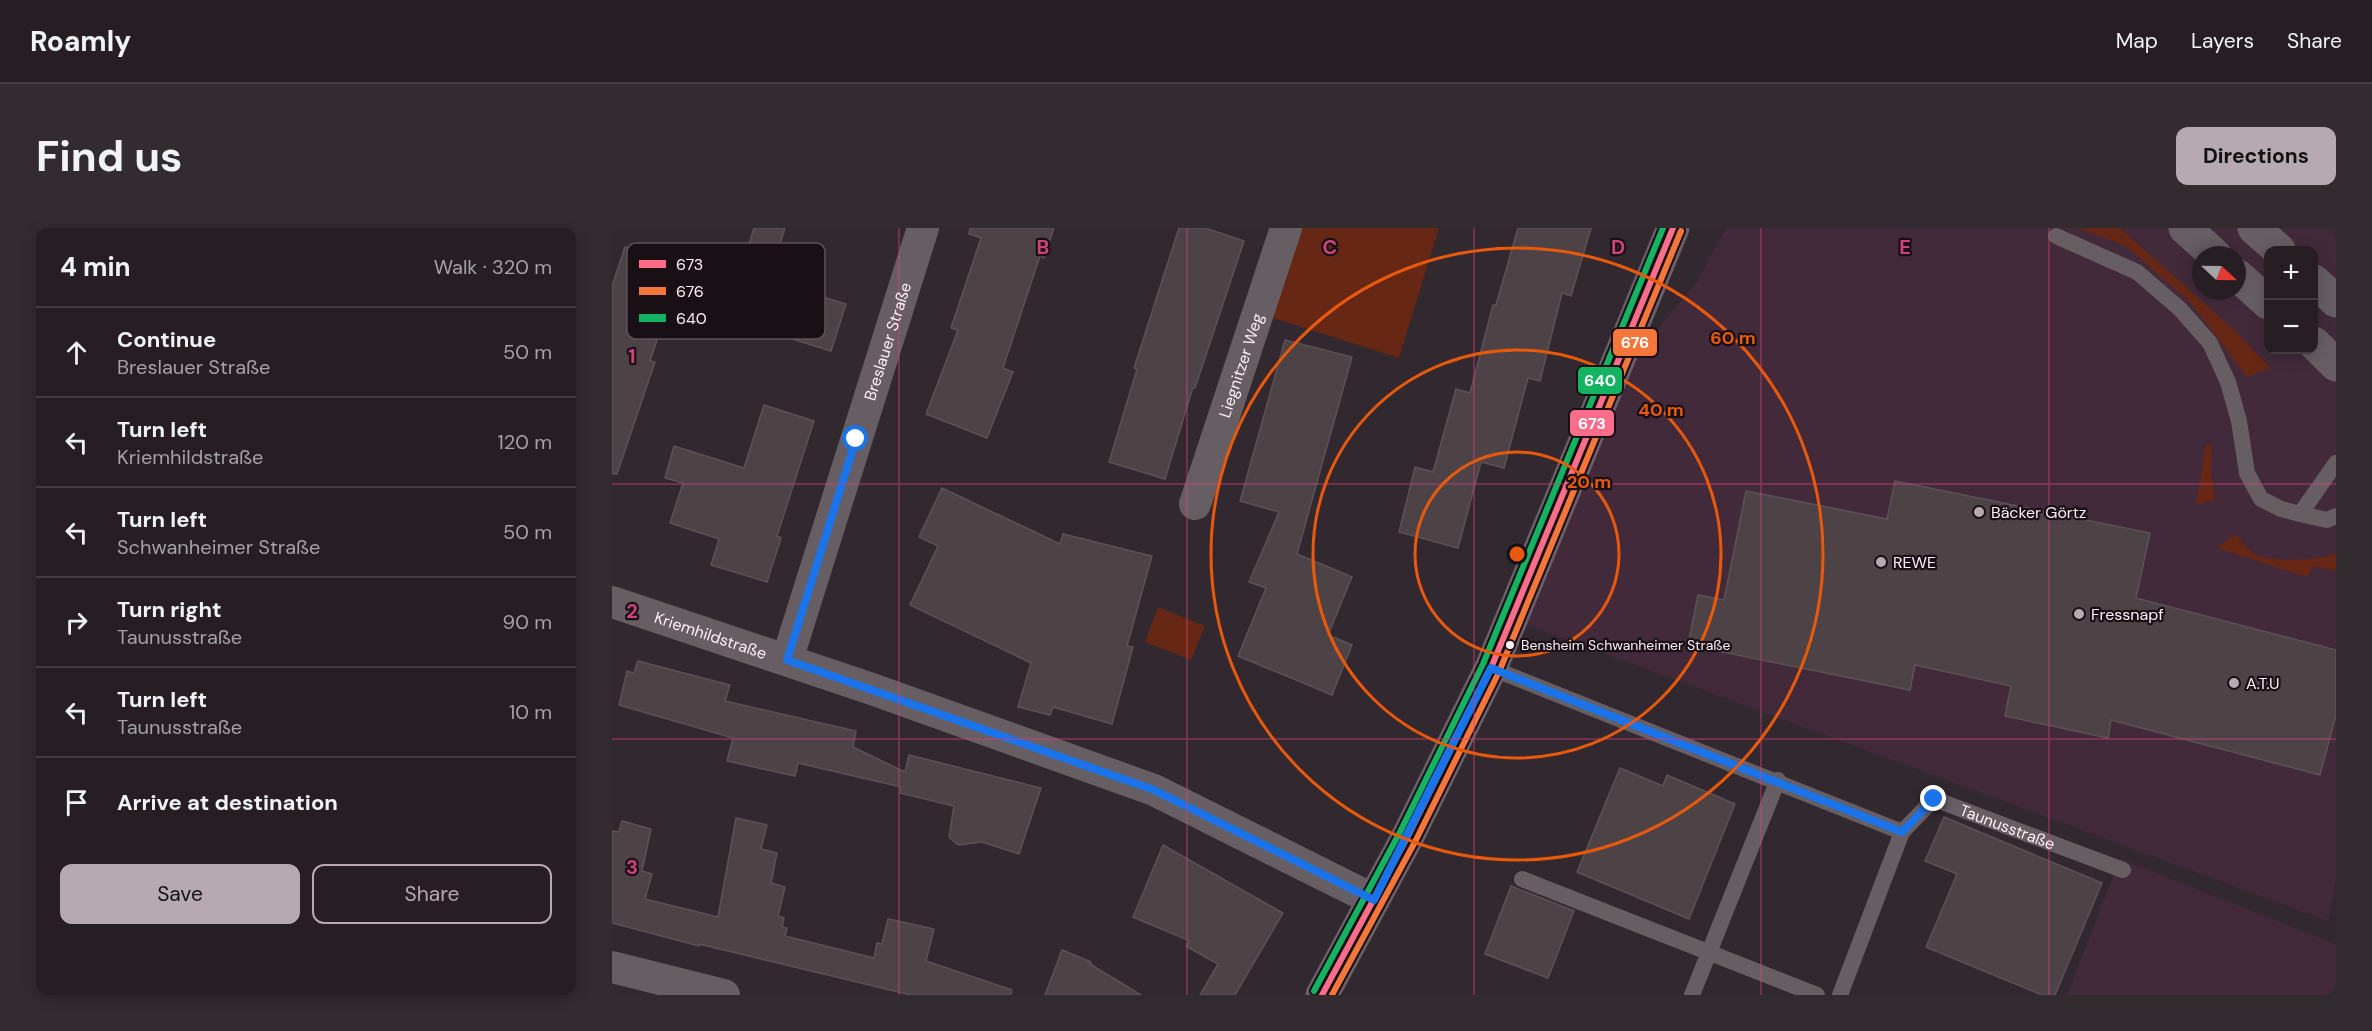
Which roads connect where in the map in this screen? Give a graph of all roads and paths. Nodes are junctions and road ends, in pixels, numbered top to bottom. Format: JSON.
{"nodes":[{"id":1,"x":923,"y":228,"type":"edge"},
{"id":2,"x":1286,"y":228,"type":"edge"},
{"id":3,"x":1673,"y":228,"type":"edge"},
{"id":4,"x":2185,"y":228,"type":"edge"},
{"id":5,"x":2254,"y":228,"type":"edge"},
{"id":6,"x":2056,"y":236,"type":"dead end"},
{"id":7,"x":2205,"y":246,"type":"edge"},
{"id":8,"x":2274,"y":246,"type":"edge"},
{"id":9,"x":2246,"y":283,"type":"edge"},
{"id":10,"x":2318,"y":285,"type":"edge"},
{"id":11,"x":2265,"y":300,"type":"edge"},
{"id":12,"x":2336,"y":301,"type":"edge"},
{"id":13,"x":2318,"y":348,"type":"edge"},
{"id":14,"x":2336,"y":364,"type":"edge"},
{"id":15,"x":2336,"y":463,"type":"edge"},
{"id":16,"x":1195,"y":504,"type":"dead end"},
{"id":17,"x":2300,"y":514,"type":"junction"},
{"id":18,"x":2336,"y":516,"type":"edge"},
{"id":19,"x":612,"y":602,"type":"edge"},
{"id":20,"x":787,"y":660,"type":"junction"},
{"id":21,"x":1491,"y":668,"type":"junction"},
{"id":22,"x":1778,"y":780,"type":"junction"},
{"id":23,"x":1902,"y":832,"type":"junction"},
{"id":24,"x":2123,"y":870,"type":"dead end"},
{"id":25,"x":1522,"y":879,"type":"dead end"},
{"id":26,"x":1374,"y":900,"type":"junction"},
{"id":27,"x":1709,"y":953,"type":"junction"},
{"id":28,"x":612,"y":967,"type":"edge"},
{"id":29,"x":724,"y":995,"type":"edge"},
{"id":30,"x":1322,"y":995,"type":"edge"},
{"id":31,"x":1692,"y":995,"type":"edge"},
{"id":32,"x":1817,"y":995,"type":"edge"},
{"id":33,"x":1840,"y":995,"type":"edge"}],
"edges":[{"from":1,"to":20,"type":"street","name":"Breslauer Straße"},
{"from":2,"to":16,"type":"street","name":"Liegnitzer Weg"},
{"from":3,"to":21,"type":"main road"},
{"from":4,"to":7,"type":"street"},
{"from":5,"to":8,"type":"street"},
{"from":6,"to":17,"type":"lane"},
{"from":9,"to":11,"type":"street"},
{"from":10,"to":12,"type":"street"},
{"from":13,"to":14,"type":"street"},
{"from":15,"to":17,"type":"lane"},
{"from":17,"to":18,"type":"lane"},
{"from":19,"to":20,"type":"street","name":"Kriemhildstraße"},
{"from":20,"to":26,"type":"street","name":"Kriemhildstraße"},
{"from":21,"to":22,"type":"lane"},
{"from":21,"to":26,"type":"main road"},
{"from":22,"to":23,"type":"lane"},
{"from":22,"to":27,"type":"lane"},
{"from":23,"to":24,"type":"lane","name":"Taunusstraße"},
{"from":23,"to":33,"type":"lane","name":"Taunusstraße"},
{"from":25,"to":27,"type":"lane"},
{"from":26,"to":30,"type":"main road"},
{"from":27,"to":31,"type":"lane"},
{"from":27,"to":32,"type":"lane"},
{"from":28,"to":29,"type":"street"}]}
